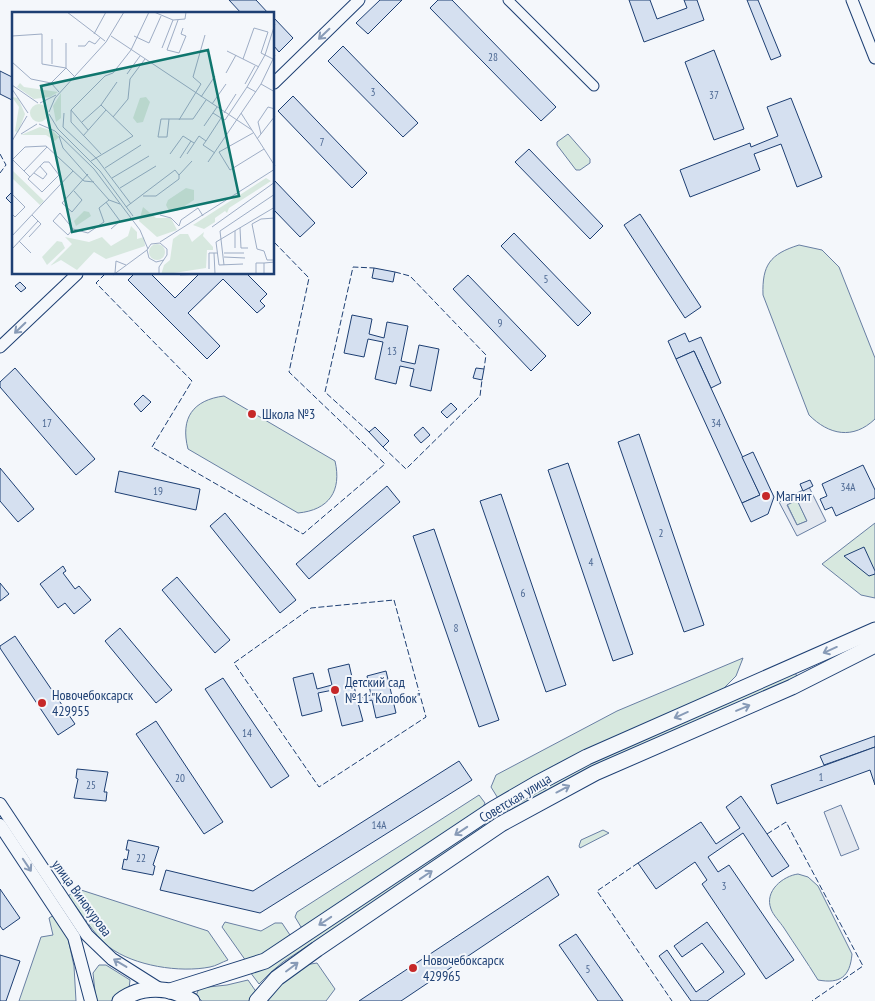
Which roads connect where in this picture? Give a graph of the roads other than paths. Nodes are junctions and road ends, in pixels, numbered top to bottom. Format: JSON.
{"nodes":[{"id":1,"x":359,"y":0,"type":"edge"},
{"id":2,"x":508,"y":0,"type":"edge"},
{"id":3,"x":852,"y":0,"type":"edge"},
{"id":4,"x":875,"y":58,"type":"edge"},
{"id":5,"x":275,"y":82,"type":"edge"},
{"id":6,"x":594,"y":86,"type":"dead end"},
{"id":7,"x":76,"y":275,"type":"edge"},
{"id":8,"x":0,"y":347,"type":"edge"},
{"id":9,"x":875,"y":630,"type":"edge"},
{"id":10,"x":875,"y":645,"type":"edge"},
{"id":11,"x":0,"y":804,"type":"edge"},
{"id":12,"x":0,"y":825,"type":"edge"},
{"id":13,"x":166,"y":990,"type":"junction"},
{"id":14,"x":91,"y":1001,"type":"edge"},
{"id":15,"x":120,"y":1001,"type":"edge"},
{"id":16,"x":192,"y":1001,"type":"edge"},
{"id":17,"x":257,"y":1001,"type":"edge"}],
"edges":[{"from":1,"to":5,"type":"street","one_way":true},
{"from":2,"to":6,"type":"street"},
{"from":3,"to":4,"type":"street"},
{"from":7,"to":8,"type":"street","one_way":true},
{"from":9,"to":13,"type":"main road","name":"Советская улица","one_way":true},
{"from":17,"to":10,"type":"main road","name":"Советская улица","one_way":true},
{"from":13,"to":11,"type":"main road","name":"улица Винокурова","one_way":true},
{"from":12,"to":14,"type":"main road","name":"улица Винокурова","one_way":true},
{"from":13,"to":15,"type":"main road","name":"Советская улица"},
{"from":13,"to":16,"type":"main road"}]}
